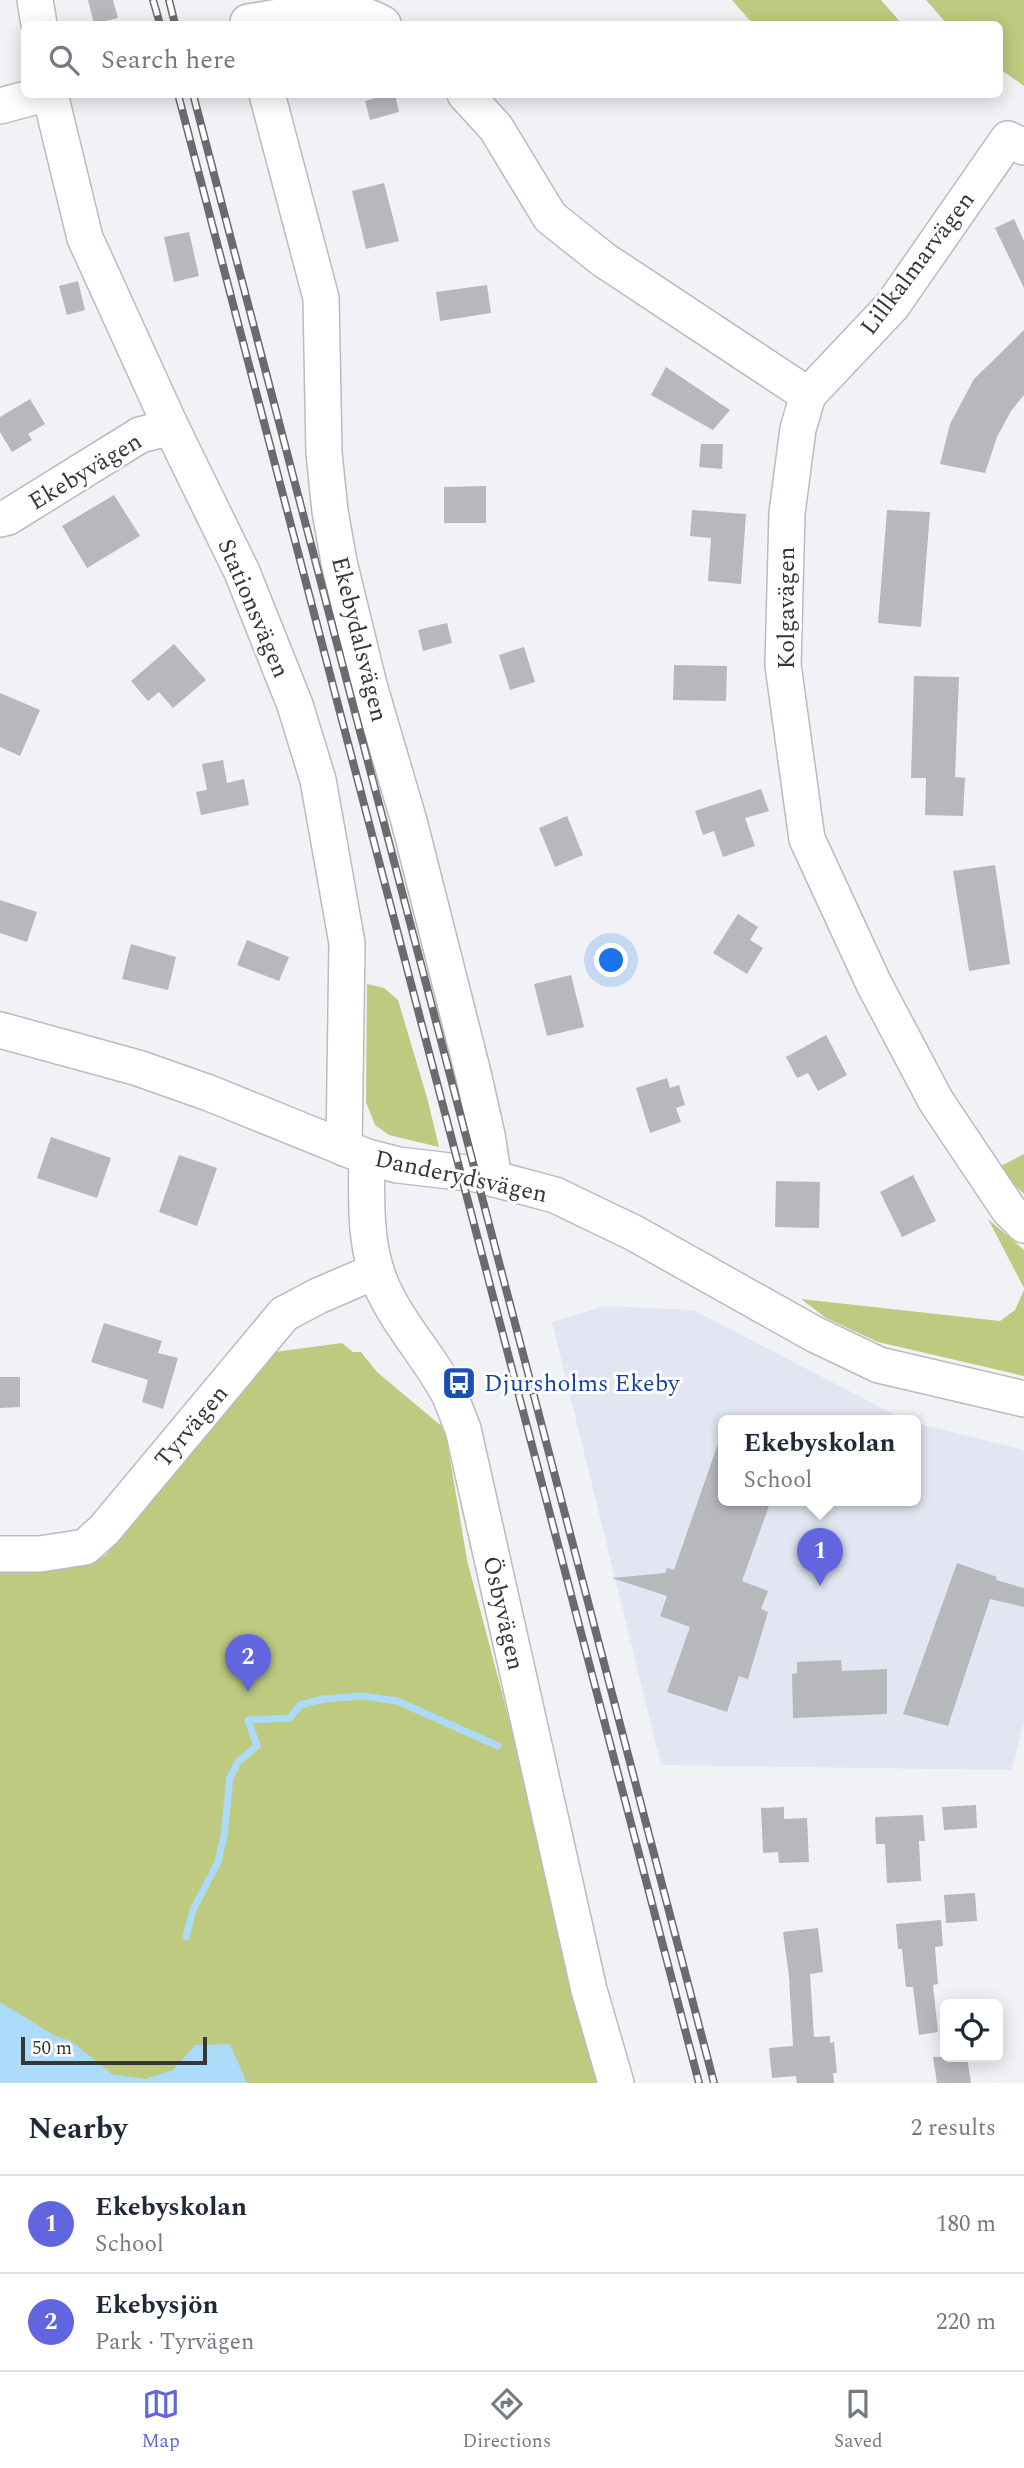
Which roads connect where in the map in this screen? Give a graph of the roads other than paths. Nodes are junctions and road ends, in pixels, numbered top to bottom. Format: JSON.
{"nodes":[{"id":1,"x":35,"y":0,"type":"edge"},
{"id":2,"x":246,"y":16,"type":"edge"},
{"id":3,"x":38,"y":21,"type":"edge"},
{"id":4,"x":378,"y":21,"type":"edge"},
{"id":5,"x":31,"y":98,"type":"edge"},
{"id":6,"x":48,"y":98,"type":"edge"},
{"id":7,"x":268,"y":98,"type":"edge"},
{"id":8,"x":469,"y":98,"type":"edge"},
{"id":9,"x":0,"y":106,"type":"edge"},
{"id":10,"x":1024,"y":148,"type":"edge"},
{"id":11,"x":808,"y":395,"type":"junction"},
{"id":12,"x":171,"y":428,"type":"junction"},
{"id":13,"x":0,"y":519,"type":"edge"},
{"id":14,"x":0,"y":1030,"type":"edge"},
{"id":15,"x":355,"y":1153,"type":"junction"},
{"id":16,"x":494,"y":1178,"type":"junction"},
{"id":17,"x":1024,"y":1225,"type":"edge"},
{"id":18,"x":376,"y":1271,"type":"junction"},
{"id":19,"x":1024,"y":1399,"type":"edge"},
{"id":20,"x":0,"y":1554,"type":"edge"},
{"id":21,"x":617,"y":2083,"type":"edge"}],
"edges":[{"from":1,"to":3,"type":"street"},
{"from":2,"to":4,"type":"street"},
{"from":5,"to":9,"type":"street"},
{"from":6,"to":12,"type":"street","name":"Stationsvägen"},
{"from":7,"to":16,"type":"street","name":"Ekebydalsvägen"},
{"from":8,"to":11,"type":"street"},
{"from":10,"to":11,"type":"street","name":"Lillkalmarvägen"},
{"from":11,"to":17,"type":"street","name":"Kolgavägen"},
{"from":12,"to":13,"type":"street","name":"Ekebyvägen"},
{"from":12,"to":15,"type":"street","name":"Stationsvägen"},
{"from":14,"to":15,"type":"street","name":"Danderydsvägen"},
{"from":15,"to":16,"type":"street","name":"Danderydsvägen"},
{"from":15,"to":18,"type":"street","name":"Ösbyvägen"},
{"from":16,"to":19,"type":"street","name":"Danderydsvägen"},
{"from":18,"to":20,"type":"street","name":"Tyrvägen"},
{"from":18,"to":21,"type":"street","name":"Ösbyvägen"}]}
